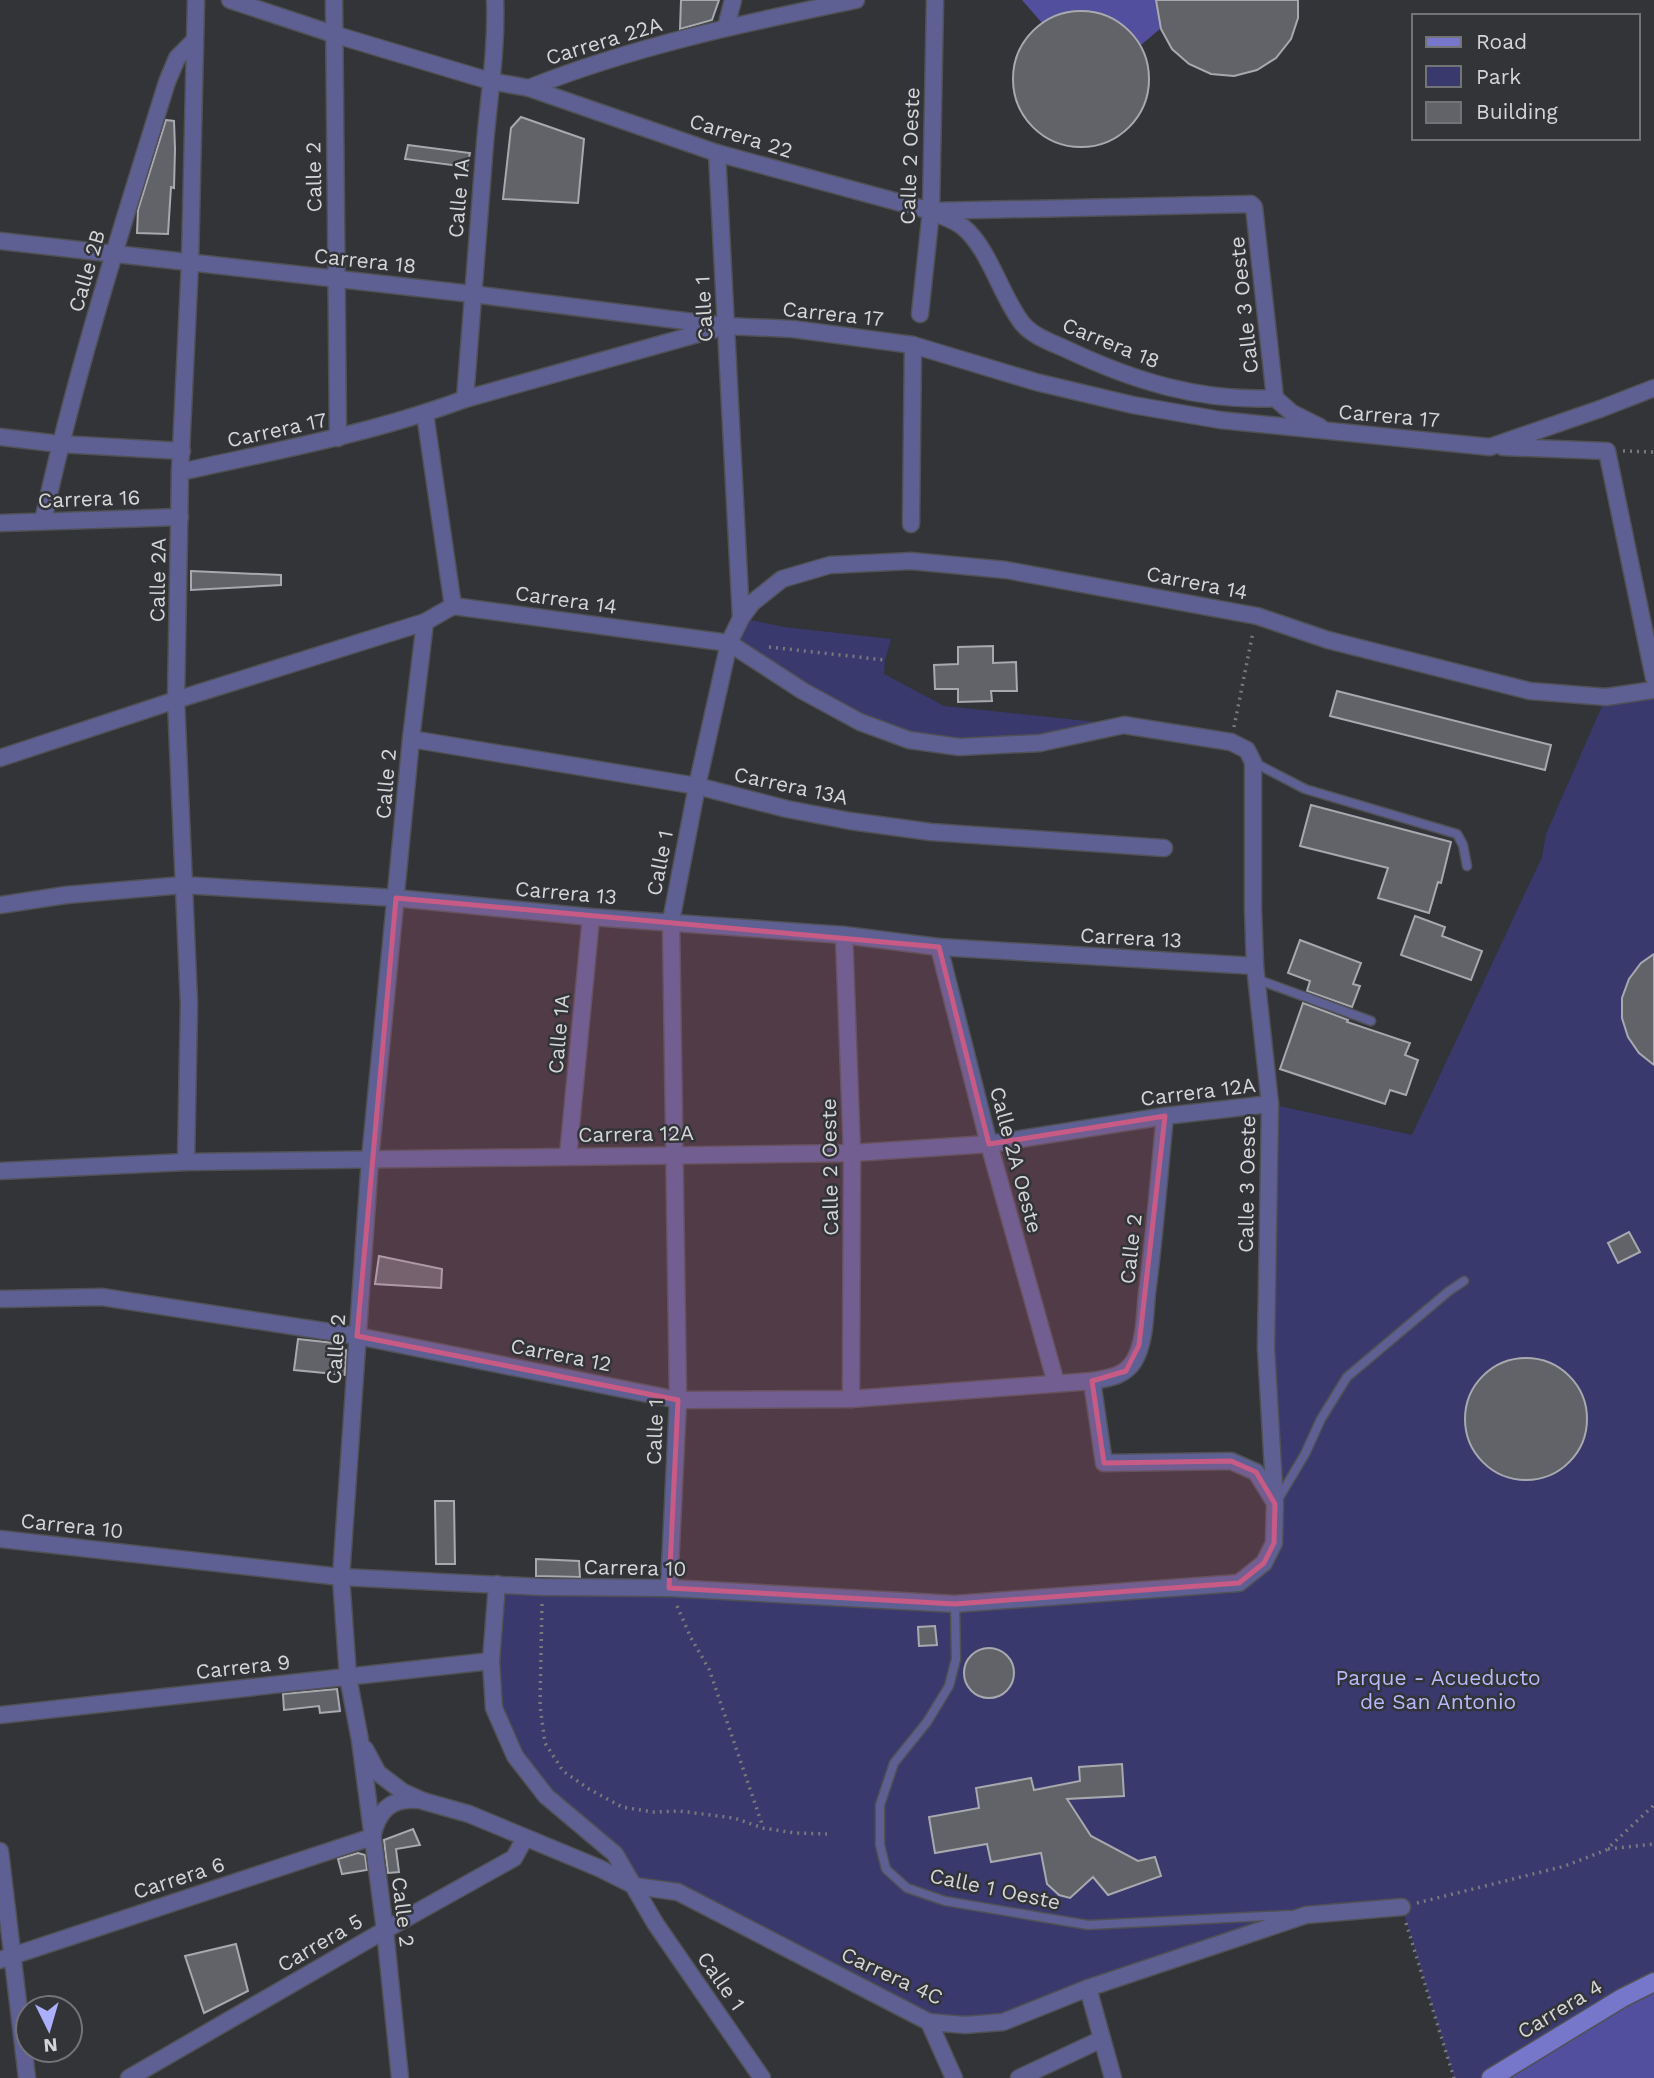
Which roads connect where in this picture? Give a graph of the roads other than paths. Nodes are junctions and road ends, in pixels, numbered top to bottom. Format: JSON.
{"nodes":[{"id":1,"x":196,"y":0,"type":"edge"},
{"id":2,"x":230,"y":0,"type":"edge"},
{"id":3,"x":334,"y":0,"type":"edge"},
{"id":4,"x":495,"y":0,"type":"edge"},
{"id":5,"x":733,"y":0,"type":"edge"},
{"id":6,"x":856,"y":0,"type":"edge"},
{"id":7,"x":935,"y":0,"type":"edge"},
{"id":8,"x":726,"y":27,"type":"junction"},
{"id":9,"x":333,"y":34,"type":"junction"},
{"id":10,"x":193,"y":42,"type":"junction"},
{"id":11,"x":490,"y":80,"type":"junction"},
{"id":12,"x":528,"y":88,"type":"junction"},
{"id":13,"x":717,"y":153,"type":"junction"},
{"id":14,"x":1254,"y":207,"type":"joint"},
{"id":15,"x":931,"y":211,"type":"junction"},
{"id":16,"x":0,"y":242,"type":"edge"},
{"id":17,"x":113,"y":255,"type":"junction"},
{"id":18,"x":190,"y":262,"type":"junction"},
{"id":19,"x":337,"y":278,"type":"junction"},
{"id":20,"x":472,"y":294,"type":"junction"},
{"id":21,"x":920,"y":314,"type":"dead end"},
{"id":22,"x":726,"y":326,"type":"junction"},
{"id":23,"x":912,"y":345,"type":"junction"},
{"id":24,"x":1654,"y":387,"type":"edge"},
{"id":25,"x":1275,"y":398,"type":"junction"},
{"id":26,"x":465,"y":399,"type":"junction"},
{"id":27,"x":425,"y":414,"type":"junction"},
{"id":28,"x":1328,"y":431,"type":"junction"},
{"id":29,"x":0,"y":437,"type":"edge"},
{"id":30,"x":338,"y":438,"type":"junction"},
{"id":31,"x":60,"y":444,"type":"junction"},
{"id":32,"x":1490,"y":447,"type":"junction"},
{"id":33,"x":182,"y":451,"type":"junction"},
{"id":34,"x":180,"y":472,"type":"junction"},
{"id":35,"x":180,"y":517,"type":"junction"},
{"id":36,"x":43,"y":521,"type":"junction"},
{"id":37,"x":0,"y":523,"type":"edge"},
{"id":38,"x":911,"y":524,"type":"dead end"},
{"id":39,"x":453,"y":606,"type":"junction"},
{"id":40,"x":741,"y":618,"type":"junction"},
{"id":41,"x":425,"y":622,"type":"junction"},
{"id":42,"x":729,"y":643,"type":"junction"},
{"id":43,"x":1654,"y":678,"type":"edge"},
{"id":44,"x":1654,"y":690,"type":"edge"},
{"id":45,"x":176,"y":700,"type":"junction"},
{"id":46,"x":411,"y":738,"type":"junction"},
{"id":47,"x":0,"y":758,"type":"edge"},
{"id":48,"x":1253,"y":762,"type":"junction"},
{"id":49,"x":696,"y":786,"type":"junction"},
{"id":50,"x":1164,"y":849,"type":"dead end"},
{"id":51,"x":1467,"y":866,"type":"dead end"},
{"id":52,"x":183,"y":885,"type":"junction"},
{"id":53,"x":396,"y":898,"type":"junction"},
{"id":54,"x":0,"y":905,"type":"edge"},
{"id":55,"x":591,"y":917,"type":"junction"},
{"id":56,"x":670,"y":921,"type":"junction"},
{"id":57,"x":844,"y":935,"type":"junction"},
{"id":58,"x":939,"y":947,"type":"junction"},
{"id":59,"x":1256,"y":972,"type":"junction"},
{"id":60,"x":1371,"y":1021,"type":"dead end"},
{"id":61,"x":1269,"y":1104,"type":"junction"},
{"id":62,"x":1165,"y":1116,"type":"junction"},
{"id":63,"x":989,"y":1144,"type":"junction"},
{"id":64,"x":852,"y":1153,"type":"junction"},
{"id":65,"x":675,"y":1154,"type":"junction"},
{"id":66,"x":568,"y":1156,"type":"junction"},
{"id":67,"x":370,"y":1159,"type":"junction"},
{"id":68,"x":187,"y":1162,"type":"junction"},
{"id":69,"x":0,"y":1171,"type":"edge"},
{"id":70,"x":1464,"y":1281,"type":"dead end"},
{"id":71,"x":0,"y":1299,"type":"edge"},
{"id":72,"x":358,"y":1336,"type":"junction"},
{"id":73,"x":1116,"y":1377,"type":"joint"},
{"id":74,"x":1092,"y":1381,"type":"junction"},
{"id":75,"x":1056,"y":1383,"type":"junction"},
{"id":76,"x":852,"y":1399,"type":"junction"},
{"id":77,"x":678,"y":1400,"type":"junction"},
{"id":78,"x":1275,"y":1504,"type":"junction"},
{"id":79,"x":0,"y":1539,"type":"edge"},
{"id":80,"x":1264,"y":1563,"type":"joint"},
{"id":81,"x":341,"y":1577,"type":"junction"},
{"id":82,"x":497,"y":1584,"type":"junction"},
{"id":83,"x":669,"y":1588,"type":"junction"},
{"id":84,"x":955,"y":1604,"type":"junction"},
{"id":85,"x":491,"y":1661,"type":"junction"},
{"id":86,"x":348,"y":1677,"type":"junction"},
{"id":87,"x":0,"y":1715,"type":"edge"},
{"id":88,"x":360,"y":1741,"type":"junction"},
{"id":89,"x":423,"y":1801,"type":"junction"},
{"id":90,"x":372,"y":1837,"type":"junction"},
{"id":91,"x":525,"y":1838,"type":"junction"},
{"id":92,"x":0,"y":1851,"type":"edge"},
{"id":93,"x":635,"y":1886,"type":"junction"},
{"id":94,"x":1402,"y":1907,"type":"road end"},
{"id":95,"x":1306,"y":1915,"type":"junction"},
{"id":96,"x":385,"y":1930,"type":"junction"},
{"id":97,"x":6,"y":1958,"type":"edge"},
{"id":98,"x":1654,"y":1982,"type":"edge"},
{"id":99,"x":1088,"y":1988,"type":"junction"},
{"id":100,"x":929,"y":2022,"type":"junction"},
{"id":101,"x":1102,"y":2039,"type":"junction"},
{"id":102,"x":27,"y":2078,"type":"edge"},
{"id":103,"x":129,"y":2078,"type":"edge"},
{"id":104,"x":400,"y":2078,"type":"edge"},
{"id":105,"x":762,"y":2078,"type":"edge"},
{"id":106,"x":954,"y":2078,"type":"edge"},
{"id":107,"x":1019,"y":2078,"type":"edge"},
{"id":108,"x":1113,"y":2078,"type":"edge"},
{"id":109,"x":1491,"y":2078,"type":"edge"}],
"edges":[{"from":1,"to":10,"type":"street","name":"Calle 2A"},
{"from":2,"to":9,"type":"street","name":"Carrera 22"},
{"from":3,"to":9,"type":"street","name":"Calle 2"},
{"from":4,"to":11,"type":"street","name":"Calle 1A"},
{"from":5,"to":8,"type":"street"},
{"from":6,"to":8,"type":"street","name":"Carrera 22A"},
{"from":7,"to":15,"type":"street","name":"Calle 2 Oeste"},
{"from":8,"to":12,"type":"street","name":"Carrera 22A"},
{"from":9,"to":11,"type":"street","name":"Carrera 22"},
{"from":9,"to":19,"type":"street","name":"Calle 2"},
{"from":10,"to":17,"type":"street","name":"Calle 2B"},
{"from":10,"to":18,"type":"street","name":"Calle 2A"},
{"from":11,"to":12,"type":"street","name":"Carrera 22"},
{"from":11,"to":20,"type":"street","name":"Calle 1A"},
{"from":12,"to":13,"type":"street","name":"Carrera 22"},
{"from":13,"to":15,"type":"street","name":"Carrera 22"},
{"from":13,"to":22,"type":"street","name":"Calle 1"},
{"from":14,"to":15,"type":"street","name":"Carrera 22"},
{"from":14,"to":25,"type":"street","name":"Calle 3 Oeste"},
{"from":15,"to":21,"type":"street","name":"Calle 2 Oeste"},
{"from":15,"to":25,"type":"street","name":"Carrera 18"},
{"from":16,"to":17,"type":"street","name":"Carrera 18"},
{"from":17,"to":18,"type":"street","name":"Carrera 18"},
{"from":17,"to":31,"type":"street","name":"Calle 2B"},
{"from":18,"to":19,"type":"street","name":"Carrera 18"},
{"from":18,"to":33,"type":"street","name":"Calle 2A"},
{"from":19,"to":20,"type":"street","name":"Carrera 18"},
{"from":19,"to":30,"type":"street","name":"Calle 2"},
{"from":20,"to":22,"type":"street","name":"Carrera 18"},
{"from":20,"to":26,"type":"street","name":"Calle 1A"},
{"from":22,"to":23,"type":"street","name":"Carrera 17"},
{"from":22,"to":26,"type":"street","name":"Carrera 17"},
{"from":22,"to":40,"type":"street","name":"Calle 1"},
{"from":23,"to":28,"type":"street","name":"Carrera 17"},
{"from":23,"to":38,"type":"street"},
{"from":24,"to":32,"type":"street","name":"Carrera 17"},
{"from":25,"to":28,"type":"street"},
{"from":26,"to":27,"type":"street","name":"Carrera 17"},
{"from":27,"to":30,"type":"street","name":"Carrera 17"},
{"from":27,"to":39,"type":"street"},
{"from":28,"to":32,"type":"street","name":"Carrera 17"},
{"from":29,"to":31,"type":"street"},
{"from":30,"to":34,"type":"street","name":"Carrera 17"},
{"from":31,"to":33,"type":"street"},
{"from":31,"to":36,"type":"street","name":"Calle 2B"},
{"from":32,"to":43,"type":"street","name":"Carrera 17"},
{"from":33,"to":34,"type":"street","name":"Calle 2A"},
{"from":34,"to":35,"type":"street","name":"Calle 2A"},
{"from":35,"to":36,"type":"street","name":"Carrera 16"},
{"from":35,"to":45,"type":"street","name":"Calle 2A"},
{"from":36,"to":37,"type":"street","name":"Carrera 16"},
{"from":39,"to":41,"type":"street"},
{"from":39,"to":42,"type":"street","name":"Carrera 14"},
{"from":40,"to":42,"type":"street","name":"Calle 1"},
{"from":40,"to":44,"type":"street","name":"Carrera 14"},
{"from":41,"to":45,"type":"street"},
{"from":41,"to":46,"type":"street","name":"Calle 2"},
{"from":42,"to":48,"type":"street","name":"Carrera 14"},
{"from":42,"to":49,"type":"street","name":"Calle 1"},
{"from":45,"to":47,"type":"street"},
{"from":45,"to":52,"type":"street","name":"Calle 2A"},
{"from":46,"to":49,"type":"street","name":"Carrera 13A"},
{"from":46,"to":53,"type":"street","name":"Calle 2"},
{"from":48,"to":51,"type":"lane"},
{"from":48,"to":59,"type":"street","name":"Calle 3 Oeste"},
{"from":49,"to":50,"type":"street","name":"Carrera 13A"},
{"from":49,"to":56,"type":"street","name":"Calle 1"},
{"from":52,"to":53,"type":"street","name":"Carrera 13"},
{"from":52,"to":54,"type":"street","name":"Carrera 13"},
{"from":52,"to":68,"type":"street","name":"Calle 2A"},
{"from":53,"to":55,"type":"street","name":"Carrera 13"},
{"from":53,"to":67,"type":"street","name":"Calle 2"},
{"from":55,"to":56,"type":"street","name":"Carrera 13"},
{"from":55,"to":66,"type":"street","name":"Calle 1A"},
{"from":56,"to":57,"type":"street","name":"Carrera 13"},
{"from":56,"to":65,"type":"street","name":"Calle 1"},
{"from":57,"to":58,"type":"street","name":"Carrera 13"},
{"from":57,"to":64,"type":"street","name":"Calle 2 Oeste"},
{"from":58,"to":59,"type":"street","name":"Carrera 13"},
{"from":58,"to":63,"type":"street","name":"Calle 2A Oeste"},
{"from":59,"to":60,"type":"lane"},
{"from":59,"to":61,"type":"street","name":"Calle 3 Oeste"},
{"from":61,"to":62,"type":"street","name":"Carrera 12A"},
{"from":61,"to":78,"type":"street","name":"Calle 3 Oeste"},
{"from":62,"to":63,"type":"street","name":"Carrera 12A"},
{"from":62,"to":73,"type":"street","name":"Calle 2"},
{"from":63,"to":64,"type":"street","name":"Carrera 12A"},
{"from":63,"to":75,"type":"street","name":"Calle 2A Oeste"},
{"from":64,"to":65,"type":"street","name":"Carrera 12A"},
{"from":64,"to":76,"type":"street","name":"Calle 2 Oeste"},
{"from":65,"to":66,"type":"street","name":"Carrera 12A"},
{"from":65,"to":77,"type":"street","name":"Calle 1"},
{"from":66,"to":67,"type":"street","name":"Carrera 12A"},
{"from":67,"to":68,"type":"street","name":"Carrera 12A"},
{"from":67,"to":72,"type":"street","name":"Calle 2"},
{"from":68,"to":69,"type":"street","name":"Carrera 12A"},
{"from":70,"to":78,"type":"lane"},
{"from":71,"to":72,"type":"street","name":"Carrera 12"},
{"from":72,"to":77,"type":"street","name":"Carrera 12"},
{"from":72,"to":81,"type":"street","name":"Calle 2"},
{"from":73,"to":74,"type":"street","name":"Carrera 12"},
{"from":74,"to":75,"type":"street","name":"Carrera 12"},
{"from":74,"to":78,"type":"street"},
{"from":75,"to":76,"type":"street","name":"Carrera 12"},
{"from":76,"to":77,"type":"street","name":"Carrera 12"},
{"from":77,"to":83,"type":"street","name":"Calle 1"},
{"from":78,"to":80,"type":"street","name":"Calle 3 Oeste"},
{"from":79,"to":81,"type":"street","name":"Carrera 10"},
{"from":80,"to":84,"type":"street","name":"Carrera 10"},
{"from":81,"to":82,"type":"street","name":"Carrera 10"},
{"from":81,"to":86,"type":"street","name":"Calle 2"},
{"from":82,"to":83,"type":"street","name":"Carrera 10"},
{"from":82,"to":85,"type":"street","name":"Calle 1"},
{"from":83,"to":84,"type":"street","name":"Carrera 10"},
{"from":84,"to":95,"type":"lane","name":"Calle 1 Oeste"},
{"from":85,"to":86,"type":"street","name":"Carrera 9"},
{"from":85,"to":93,"type":"street","name":"Calle 1"},
{"from":86,"to":87,"type":"street","name":"Carrera 9"},
{"from":86,"to":88,"type":"street","name":"Calle 2"},
{"from":88,"to":89,"type":"street","name":"Carrera 4C"},
{"from":88,"to":90,"type":"street","name":"Calle 2"},
{"from":89,"to":90,"type":"street","name":"Carrera 4C"},
{"from":89,"to":91,"type":"street","name":"Carrera 4C"},
{"from":90,"to":96,"type":"street","name":"Calle 2"},
{"from":90,"to":97,"type":"street","name":"Carrera 6"},
{"from":91,"to":93,"type":"street","name":"Carrera 4C"},
{"from":91,"to":96,"type":"street","name":"Carrera 5"},
{"from":92,"to":97,"type":"street"},
{"from":93,"to":100,"type":"street","name":"Carrera 4C"},
{"from":93,"to":105,"type":"street","name":"Calle 1"},
{"from":94,"to":95,"type":"street","name":"Carrera 4C"},
{"from":95,"to":99,"type":"street","name":"Carrera 4C"},
{"from":96,"to":103,"type":"street","name":"Carrera 5"},
{"from":96,"to":104,"type":"street","name":"Calle 2"},
{"from":97,"to":102,"type":"street"},
{"from":98,"to":109,"type":"main road","name":"Carrera 4"},
{"from":99,"to":100,"type":"street","name":"Carrera 4C"},
{"from":99,"to":101,"type":"street"},
{"from":100,"to":106,"type":"street"},
{"from":101,"to":107,"type":"street"},
{"from":101,"to":108,"type":"street"}]}
